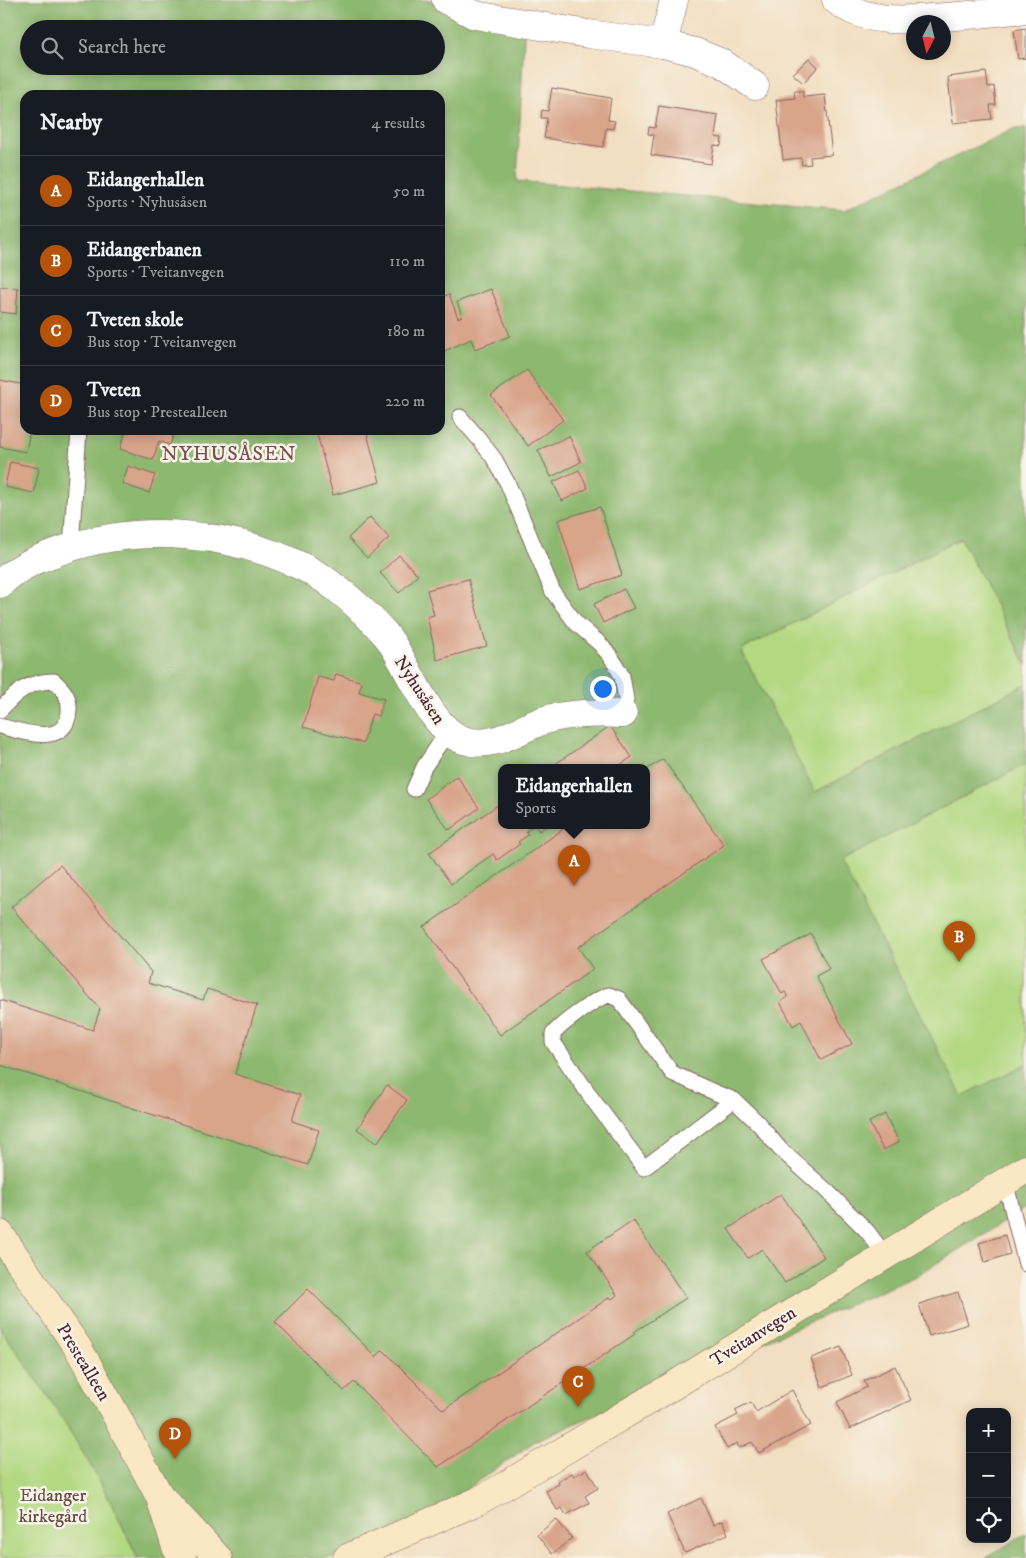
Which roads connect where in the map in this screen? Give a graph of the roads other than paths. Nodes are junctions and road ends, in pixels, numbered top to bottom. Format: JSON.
{"nodes":[{"id":1,"x":446,"y":0,"type":"edge"},
{"id":2,"x":674,"y":0,"type":"edge"},
{"id":3,"x":836,"y":0,"type":"edge"},
{"id":4,"x":1026,"y":9,"type":"edge"},
{"id":5,"x":663,"y":44,"type":"junction"},
{"id":6,"x":755,"y":86,"type":"dead end"},
{"id":7,"x":460,"y":417,"type":"dead end"},
{"id":8,"x":79,"y":435,"type":"edge"},
{"id":9,"x":71,"y":547,"type":"junction"},
{"id":10,"x":0,"y":584,"type":"edge"},
{"id":11,"x":0,"y":710,"type":"edge"},
{"id":12,"x":624,"y":714,"type":"joint"},
{"id":13,"x":0,"y":726,"type":"edge"},
{"id":14,"x":448,"y":731,"type":"junction"},
{"id":15,"x":414,"y":789,"type":"dead end"},
{"id":16,"x":734,"y":1100,"type":"junction"},
{"id":17,"x":1016,"y":1175,"type":"edge"},
{"id":18,"x":0,"y":1234,"type":"edge"},
{"id":19,"x":885,"y":1255,"type":"junction"},
{"id":20,"x":1026,"y":1264,"type":"edge"},
{"id":21,"x":159,"y":1495,"type":"junction"},
{"id":22,"x":478,"y":1500,"type":"junction"},
{"id":23,"x":182,"y":1558,"type":"edge"},
{"id":24,"x":218,"y":1558,"type":"edge"},
{"id":25,"x":347,"y":1558,"type":"edge"},
{"id":26,"x":391,"y":1558,"type":"edge"}],
"edges":[{"from":1,"to":5,"type":"street"},
{"from":2,"to":5,"type":"street"},
{"from":3,"to":4,"type":"street"},
{"from":5,"to":6,"type":"street"},
{"from":7,"to":12,"type":"lane","name":"Nyhusåsen"},
{"from":8,"to":9,"type":"lane"},
{"from":9,"to":10,"type":"street","name":"Nyhusåsen"},
{"from":9,"to":14,"type":"street","name":"Nyhusåsen"},
{"from":11,"to":13,"type":"lane"},
{"from":12,"to":14,"type":"street","name":"Nyhusåsen"},
{"from":14,"to":15,"type":"lane"},
{"from":16,"to":16,"type":"lane"},
{"from":16,"to":19,"type":"lane"},
{"from":17,"to":19,"type":"main road","name":"Tveitanvegen"},
{"from":17,"to":20,"type":"lane"},
{"from":18,"to":21,"type":"main road","name":"Prestealleen"},
{"from":19,"to":22,"type":"main road","name":"Tveitanvegen"},
{"from":21,"to":23,"type":"main road","name":"Prestealleen"},
{"from":21,"to":24,"type":"main road","name":"Prestealleen"},
{"from":22,"to":25,"type":"main road","name":"Tveitanvegen"},
{"from":22,"to":26,"type":"main road","name":"Tveitanvegen"}]}
